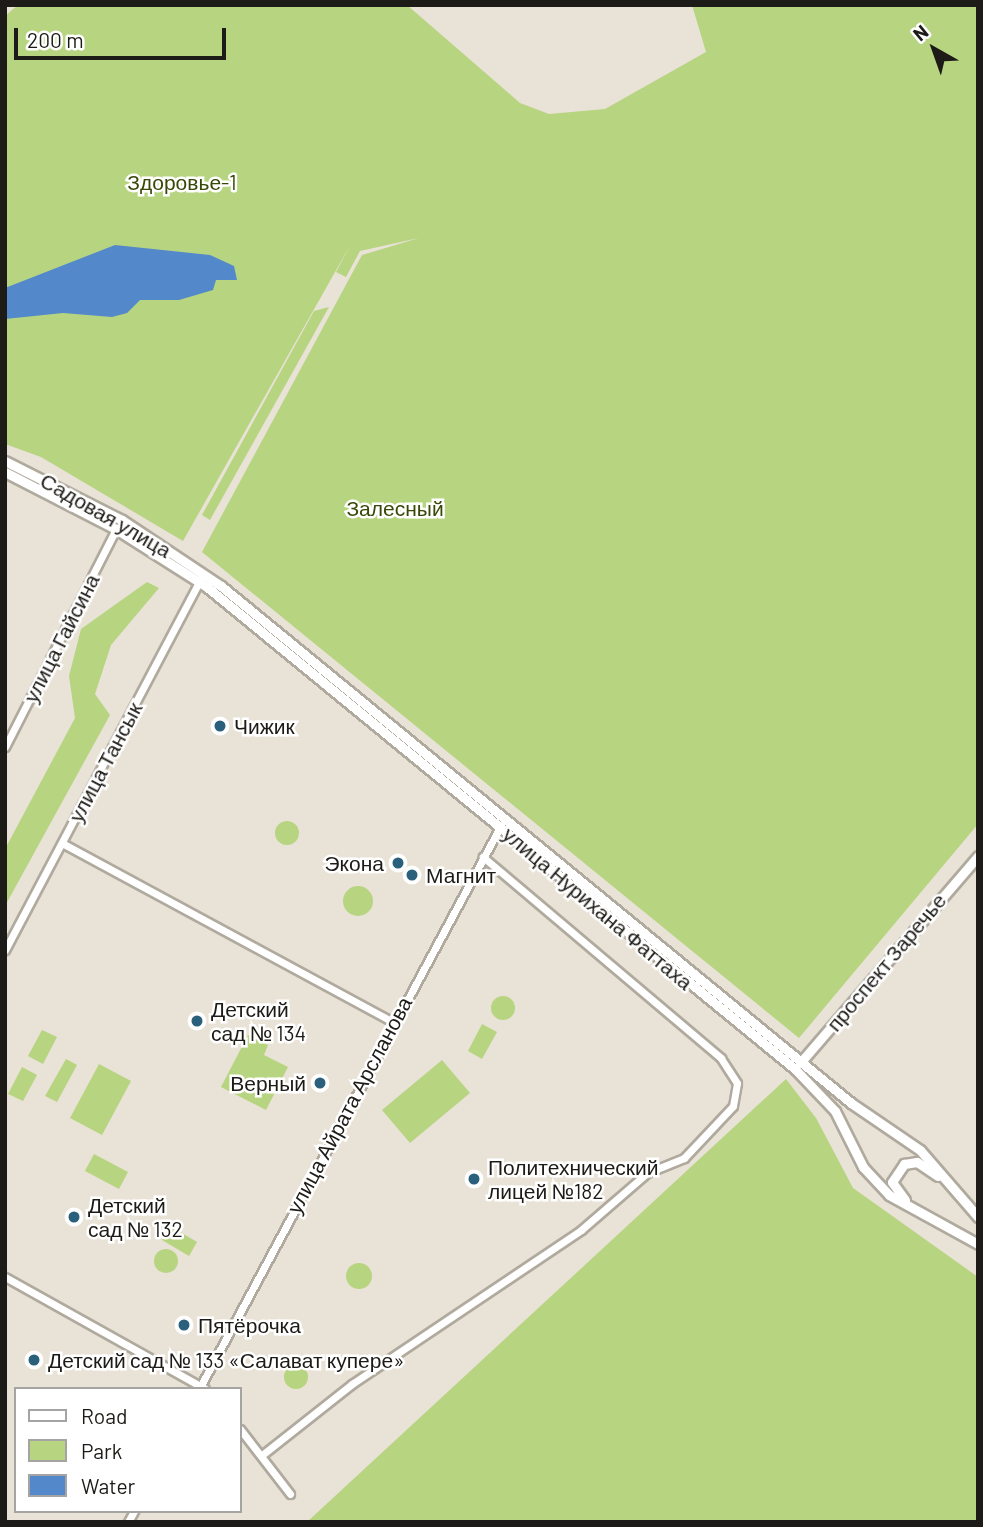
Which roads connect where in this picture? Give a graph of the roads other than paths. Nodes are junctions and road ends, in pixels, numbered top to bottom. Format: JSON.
{"nodes":[{"id":1,"x":5,"y":461,"type":"edge"},
{"id":2,"x":5,"y":472,"type":"edge"},
{"id":3,"x":116,"y":529,"type":"junction"},
{"id":4,"x":202,"y":578,"type":"junction"},
{"id":5,"x":5,"y":747,"type":"edge"},
{"id":6,"x":502,"y":823,"type":"junction"},
{"id":7,"x":62,"y":843,"type":"junction"},
{"id":8,"x":978,"y":856,"type":"edge"},
{"id":9,"x":482,"y":857,"type":"junction"},
{"id":10,"x":5,"y":950,"type":"edge"},
{"id":11,"x":393,"y":1022,"type":"junction"},
{"id":12,"x":802,"y":1060,"type":"junction"},
{"id":13,"x":795,"y":1069,"type":"junction"},
{"id":14,"x":945,"y":1180,"type":"junction"},
{"id":15,"x":910,"y":1207,"type":"junction"},
{"id":16,"x":978,"y":1217,"type":"edge"},
{"id":17,"x":978,"y":1244,"type":"edge"},
{"id":18,"x":5,"y":1277,"type":"edge"},
{"id":19,"x":200,"y":1387,"type":"edge"},
{"id":20,"x":203,"y":1387,"type":"edge"},
{"id":21,"x":242,"y":1431,"type":"edge"},
{"id":22,"x":262,"y":1455,"type":"junction"},
{"id":23,"x":290,"y":1494,"type":"dead end"}],
"edges":[{"from":1,"to":4,"type":"street","name":"Садовая улица"},
{"from":2,"to":3,"type":"street","name":"Садовая улица"},
{"from":3,"to":4,"type":"street","name":"Садовая улица"},
{"from":3,"to":5,"type":"street","name":"улица Гайсина"},
{"from":4,"to":6,"type":"street","name":"улица Нурихана Фаттаха"},
{"from":4,"to":7,"type":"street","name":"улица Тансык"},
{"from":6,"to":9,"type":"street","name":"улица Айрата Арсланова"},
{"from":6,"to":12,"type":"street","name":"улица Нурихана Фаттаха"},
{"from":6,"to":13,"type":"street","name":"улица Нурихана Фаттаха"},
{"from":7,"to":10,"type":"street","name":"улица Тансык"},
{"from":7,"to":11,"type":"street"},
{"from":8,"to":12,"type":"street","name":"проспект Заречье"},
{"from":9,"to":11,"type":"street","name":"улица Айрата Арсланова"},
{"from":9,"to":22,"type":"street"},
{"from":11,"to":20,"type":"street","name":"улица Айрата Арсланова"},
{"from":12,"to":13,"type":"street","name":"проспект Заречье"},
{"from":12,"to":14,"type":"street","name":"улица Нурихана Фаттаха"},
{"from":13,"to":15,"type":"street","name":"улица Нурихана Фаттаха"},
{"from":14,"to":15,"type":"street"},
{"from":14,"to":16,"type":"street","name":"улица Нурихана Фаттаха"},
{"from":15,"to":17,"type":"street","name":"улица Нурихана Фаттаха"},
{"from":18,"to":19,"type":"street"},
{"from":21,"to":22,"type":"street"},
{"from":22,"to":23,"type":"street"}]}
